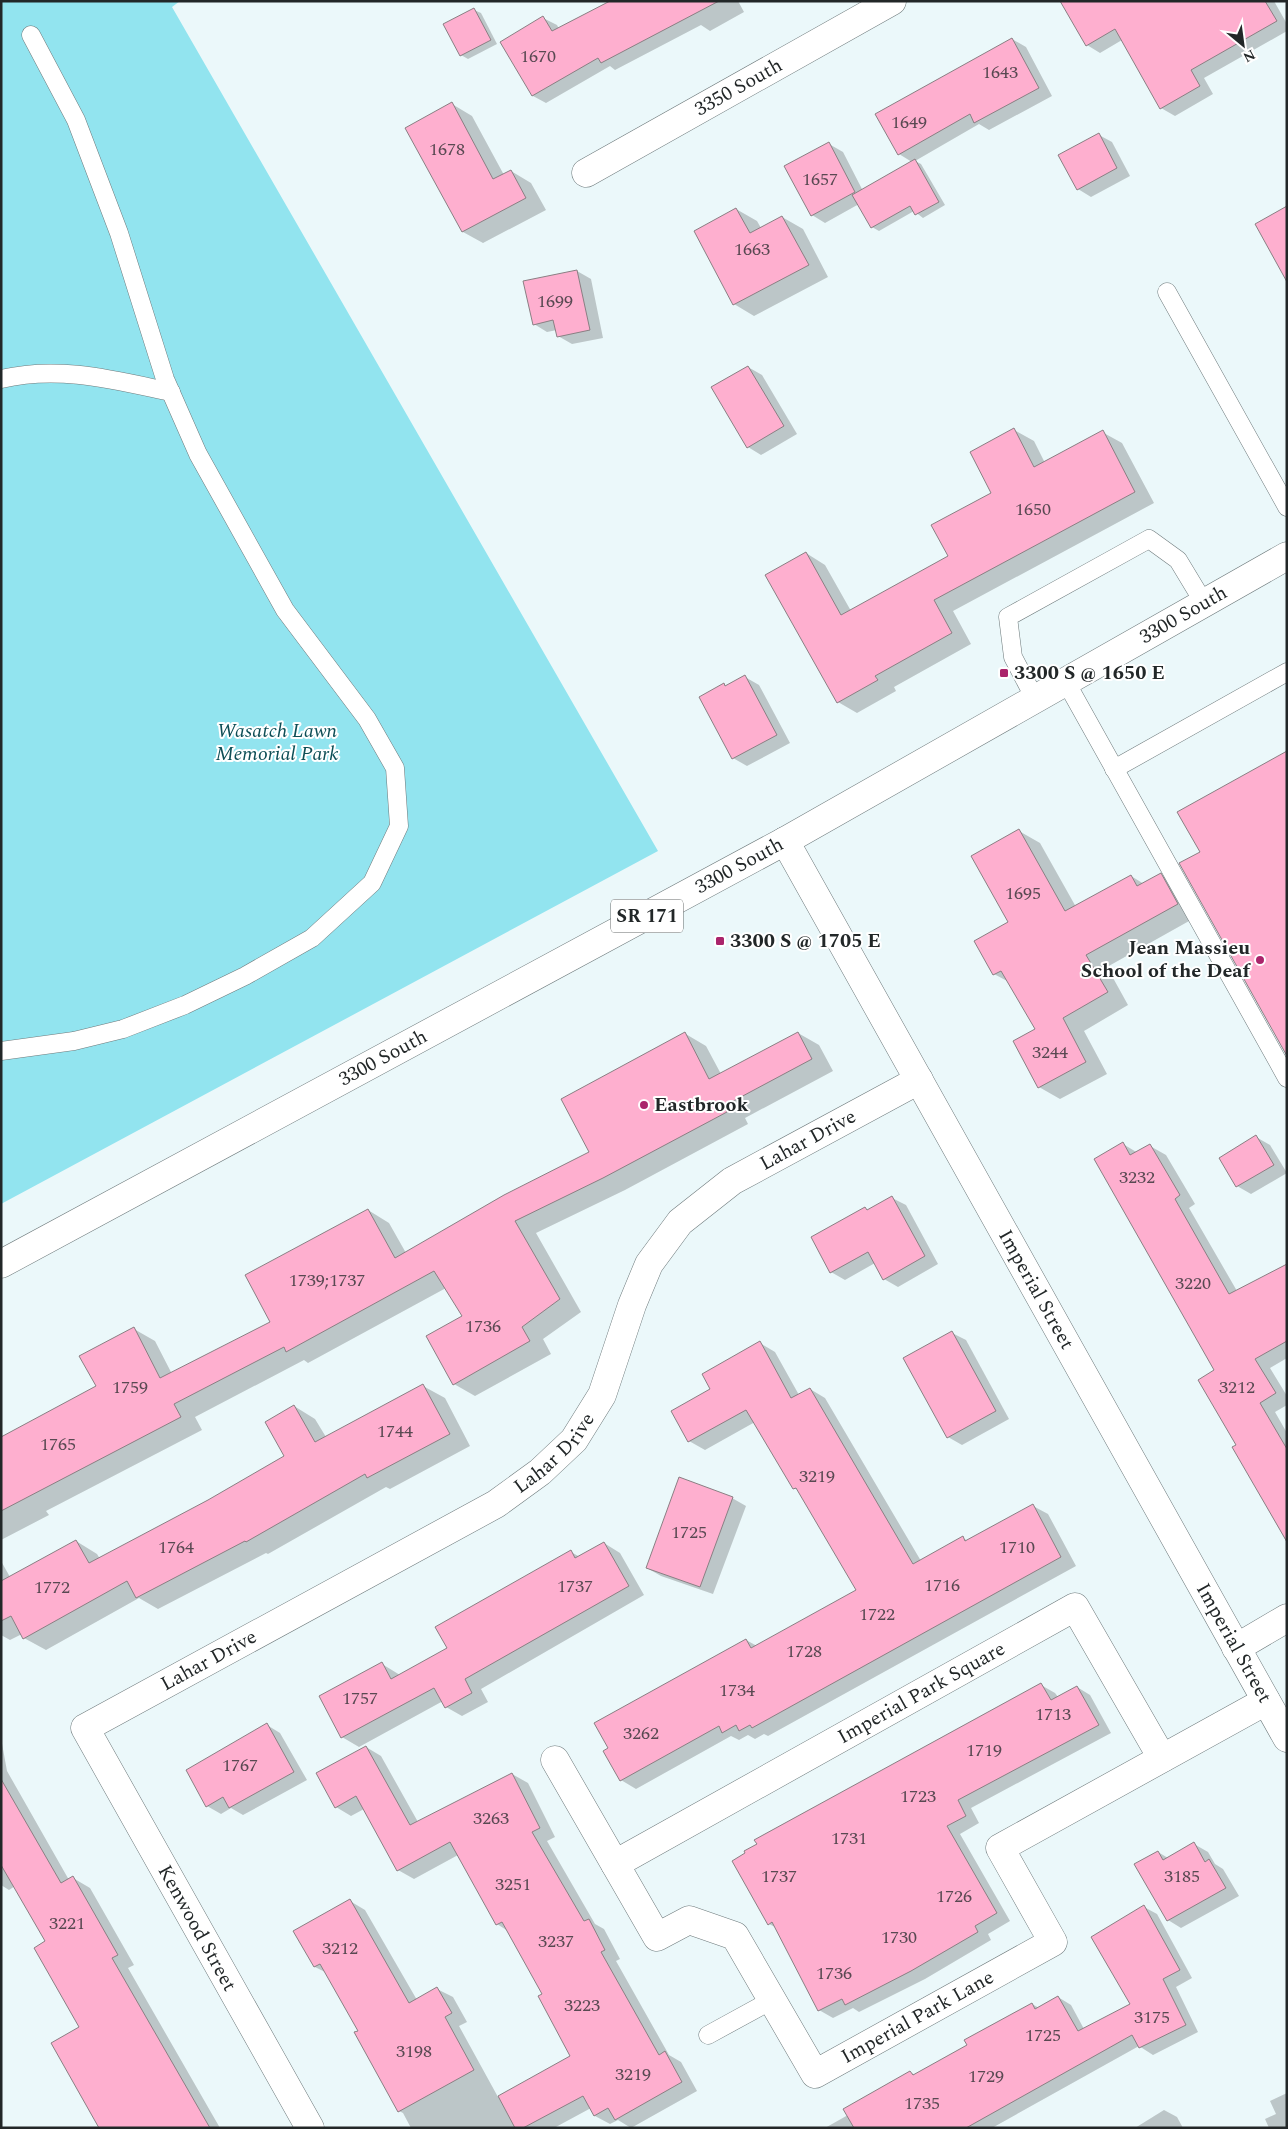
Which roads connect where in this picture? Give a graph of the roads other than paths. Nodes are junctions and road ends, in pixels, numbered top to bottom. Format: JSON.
{"nodes":[{"id":1,"x":892,"y":1,"type":"edge"},
{"id":2,"x":30,"y":35,"type":"dead end"},
{"id":3,"x":586,"y":173,"type":"dead end"},
{"id":4,"x":1167,"y":292,"type":"dead end"},
{"id":5,"x":1,"y":379,"type":"edge"},
{"id":6,"x":171,"y":392,"type":"junction"},
{"id":7,"x":1287,"y":507,"type":"edge"},
{"id":8,"x":1287,"y":556,"type":"edge"},
{"id":9,"x":1204,"y":603,"type":"junction"},
{"id":10,"x":1287,"y":672,"type":"edge"},
{"id":11,"x":1066,"y":682,"type":"junction"},
{"id":12,"x":1035,"y":699,"type":"junction"},
{"id":13,"x":1114,"y":769,"type":"junction"},
{"id":14,"x":785,"y":841,"type":"junction"},
{"id":15,"x":1,"y":1050,"type":"edge"},
{"id":16,"x":1287,"y":1078,"type":"edge"},
{"id":17,"x":919,"y":1080,"type":"junction"},
{"id":18,"x":1,"y":1264,"type":"edge"},
{"id":19,"x":1287,"y":1618,"type":"edge"},
{"id":20,"x":1236,"y":1648,"type":"junction"},
{"id":21,"x":1266,"y":1701,"type":"junction"},
{"id":22,"x":85,"y":1728,"type":"joint"},
{"id":23,"x":1287,"y":1738,"type":"edge"},
{"id":24,"x":1162,"y":1758,"type":"junction"},
{"id":25,"x":555,"y":1760,"type":"dead end"},
{"id":26,"x":615,"y":1864,"type":"junction"},
{"id":27,"x":772,"y":2000,"type":"junction"},
{"id":28,"x":708,"y":2035,"type":"dead end"},
{"id":29,"x":310,"y":2128,"type":"edge"}],
"edges":[{"from":1,"to":3,"type":"street","name":"3350 South"},
{"from":2,"to":6,"type":"lane"},
{"from":4,"to":7,"type":"lane"},
{"from":5,"to":6,"type":"lane"},
{"from":6,"to":15,"type":"lane"},
{"from":8,"to":9,"type":"street","name":"3300 South","number":"SR 171"},
{"from":9,"to":11,"type":"street","name":"3300 South","number":"SR 171"},
{"from":9,"to":12,"type":"lane"},
{"from":10,"to":13,"type":"lane"},
{"from":11,"to":12,"type":"street","name":"3300 South","number":"SR 171"},
{"from":11,"to":13,"type":"lane"},
{"from":12,"to":14,"type":"street","name":"3300 South","number":"SR 171"},
{"from":13,"to":16,"type":"lane"},
{"from":14,"to":17,"type":"street","name":"Imperial Street"},
{"from":14,"to":18,"type":"street","name":"3300 South","number":"SR 171"},
{"from":17,"to":20,"type":"street","name":"Imperial Street"},
{"from":17,"to":22,"type":"street","name":"Lahar Drive"},
{"from":19,"to":20,"type":"street"},
{"from":20,"to":21,"type":"street","name":"Imperial Street"},
{"from":21,"to":23,"type":"street","name":"Imperial Street"},
{"from":21,"to":24,"type":"street","name":"Imperial Park Lane"},
{"from":22,"to":29,"type":"street","name":"Kenwood Street"},
{"from":24,"to":26,"type":"street","name":"Imperial Park Square"},
{"from":24,"to":27,"type":"street","name":"Imperial Park Lane"},
{"from":25,"to":26,"type":"street","name":"Imperial Park Lane"},
{"from":26,"to":27,"type":"street","name":"Imperial Park Lane"},
{"from":27,"to":28,"type":"lane"}]}
